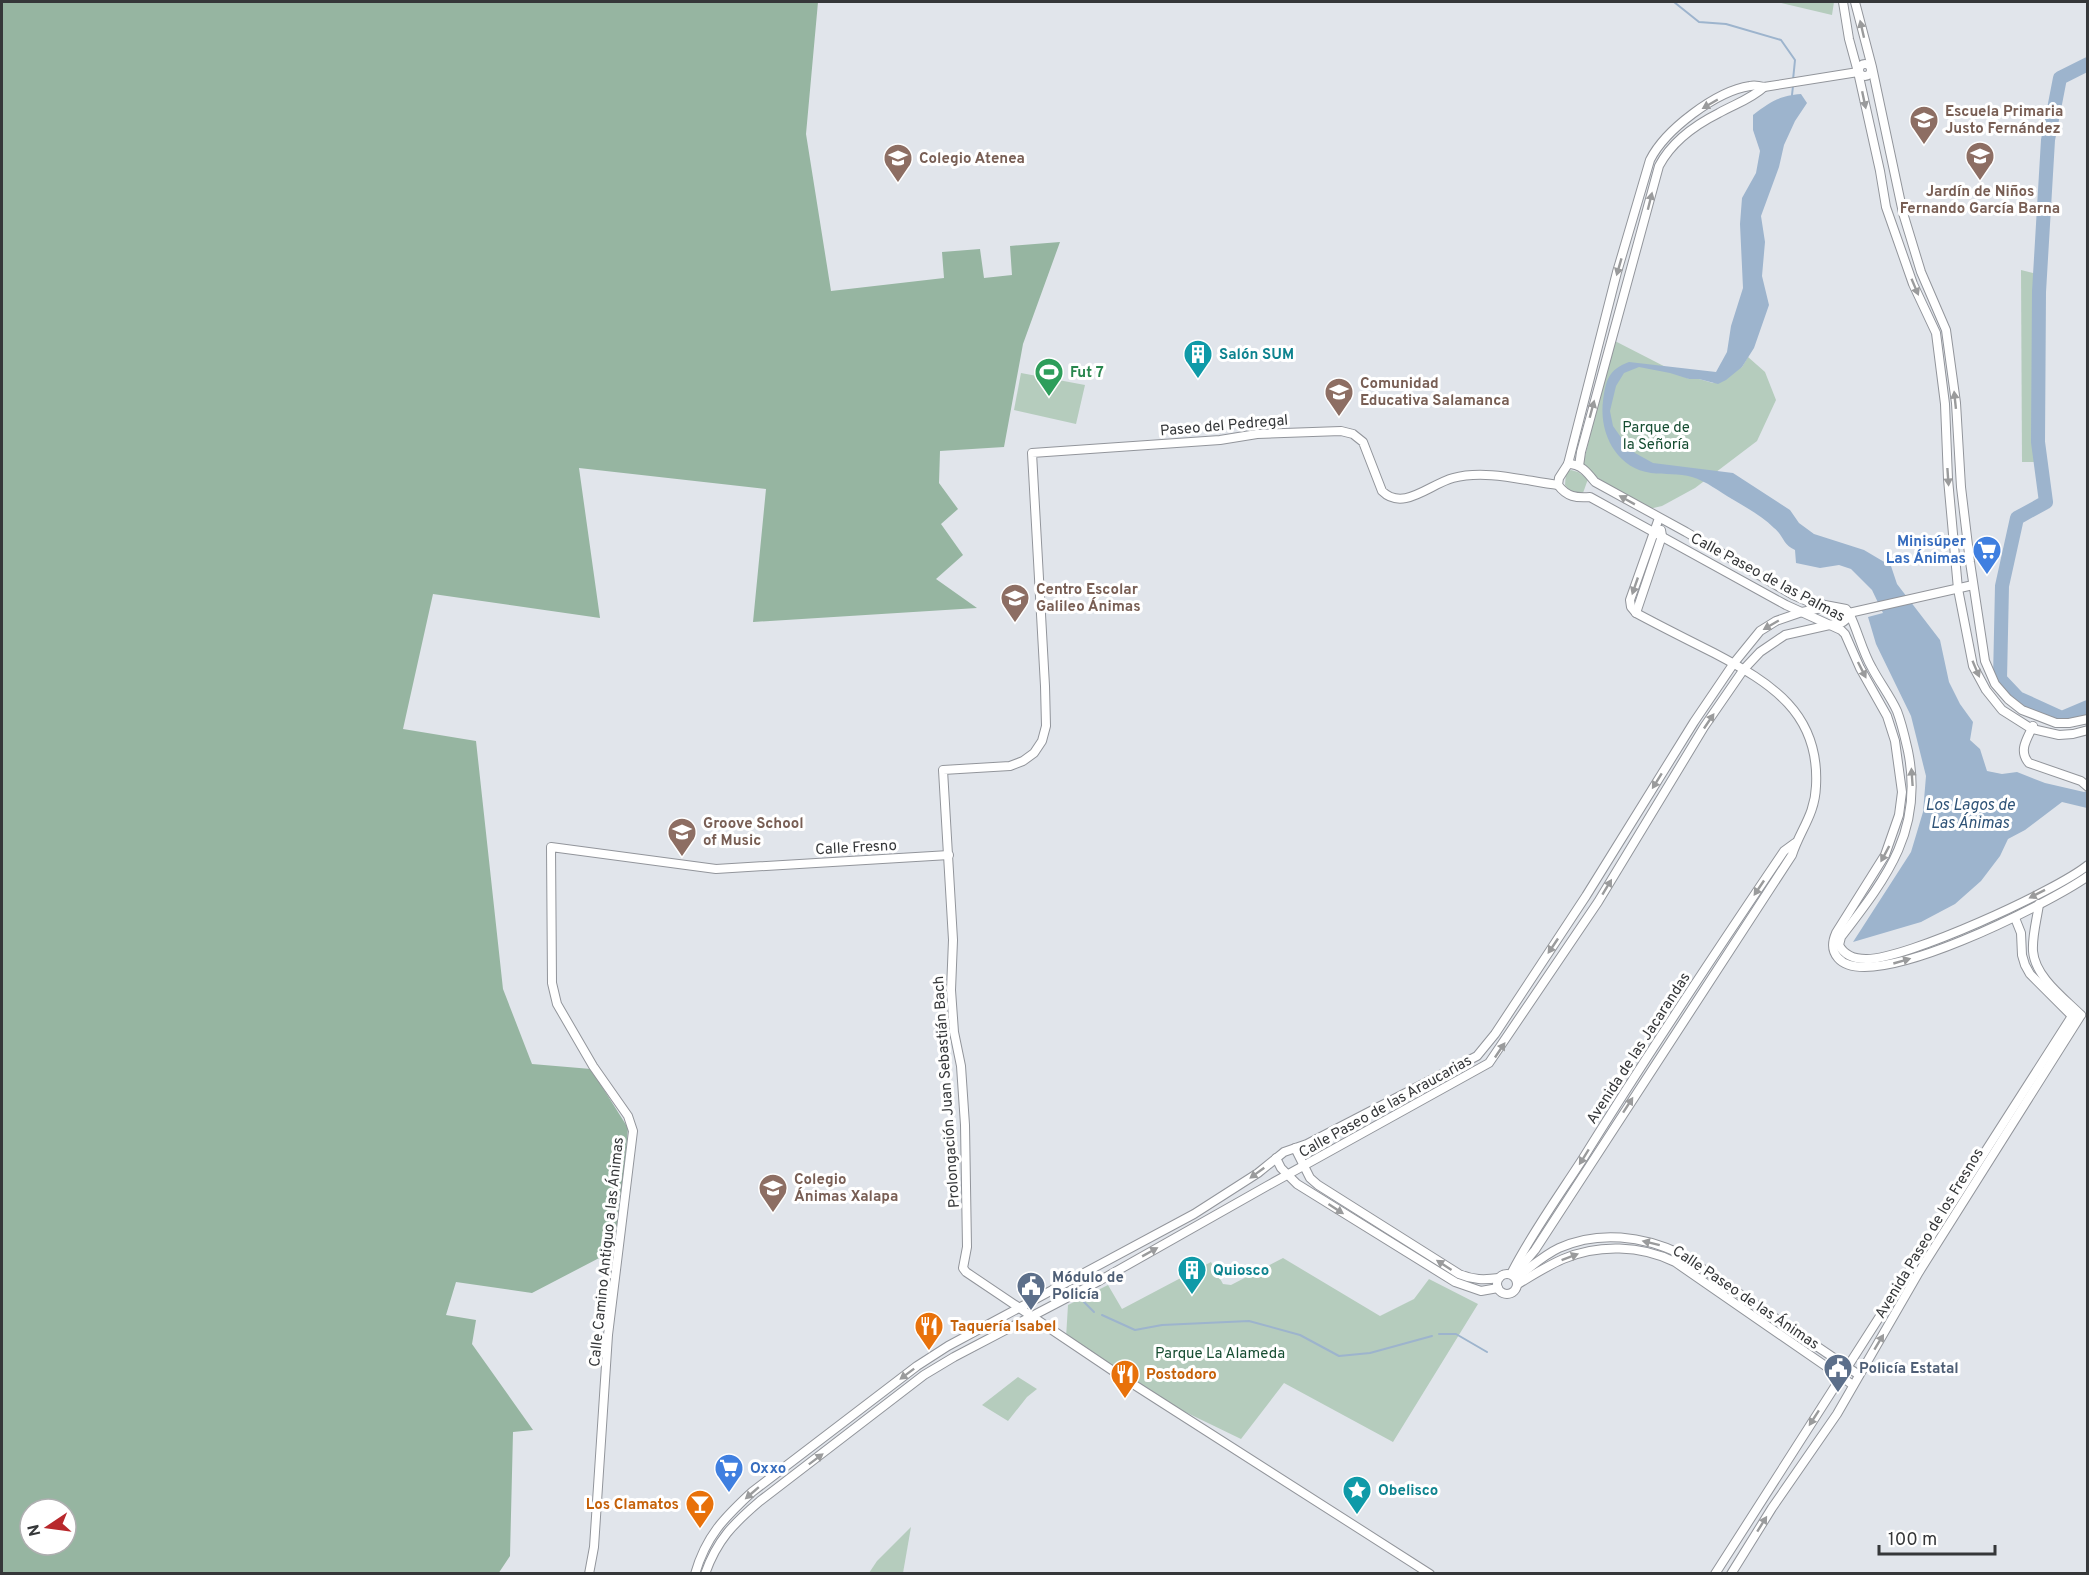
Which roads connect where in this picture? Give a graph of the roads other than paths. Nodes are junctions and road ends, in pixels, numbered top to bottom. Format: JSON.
{"nodes":[{"id":1,"x":1843,"y":2,"type":"edge"},
{"id":2,"x":1856,"y":2,"type":"edge"},
{"id":3,"x":1872,"y":67,"type":"junction"},
{"id":4,"x":1858,"y":72,"type":"junction"},
{"id":5,"x":1764,"y":87,"type":"junction"},
{"id":6,"x":1610,"y":301,"type":"junction"},
{"id":7,"x":1621,"y":304,"type":"junction"},
{"id":8,"x":1568,"y":464,"type":"junction"},
{"id":9,"x":1580,"y":466,"type":"junction"},
{"id":10,"x":1558,"y":485,"type":"junction"},
{"id":11,"x":1382,"y":491,"type":"joint"},
{"id":12,"x":1659,"y":518,"type":"junction"},
{"id":13,"x":1657,"y":533,"type":"junction"},
{"id":14,"x":1973,"y":585,"type":"junction"},
{"id":15,"x":1958,"y":589,"type":"junction"},
{"id":16,"x":1826,"y":607,"type":"junction"},
{"id":17,"x":1802,"y":612,"type":"junction"},
{"id":18,"x":1849,"y":613,"type":"junction"},
{"id":19,"x":1829,"y":626,"type":"junction"},
{"id":20,"x":1734,"y":663,"type":"junction"},
{"id":21,"x":1744,"y":669,"type":"junction"},
{"id":22,"x":2037,"y":718,"type":"junction"},
{"id":23,"x":2088,"y":719,"type":"edge"},
{"id":24,"x":2032,"y":729,"type":"junction"},
{"id":25,"x":2088,"y":730,"type":"edge"},
{"id":26,"x":944,"y":770,"type":"joint"},
{"id":27,"x":2088,"y":787,"type":"edge"},
{"id":28,"x":1795,"y":843,"type":"junction"},
{"id":29,"x":551,"y":847,"type":"joint"},
{"id":30,"x":949,"y":855,"type":"junction"},
{"id":31,"x":2088,"y":865,"type":"edge"},
{"id":32,"x":2088,"y":876,"type":"edge"},
{"id":33,"x":2039,"y":904,"type":"junction"},
{"id":34,"x":2015,"y":918,"type":"junction"},
{"id":35,"x":2077,"y":1015,"type":"junction"},
{"id":36,"x":1295,"y":1148,"type":"junction"},
{"id":37,"x":1276,"y":1158,"type":"junction"},
{"id":38,"x":1304,"y":1166,"type":"junction"},
{"id":39,"x":1287,"y":1175,"type":"junction"},
{"id":40,"x":1541,"y":1240,"type":"junction"},
{"id":41,"x":1550,"y":1253,"type":"junction"},
{"id":42,"x":1499,"y":1278,"type":"junction"},
{"id":43,"x":1515,"y":1278,"type":"junction"},
{"id":44,"x":1498,"y":1288,"type":"junction"},
{"id":45,"x":1020,"y":1308,"type":"junction"},
{"id":46,"x":1032,"y":1316,"type":"junction"},
{"id":47,"x":1846,"y":1366,"type":"junction"},
{"id":48,"x":1859,"y":1375,"type":"junction"},
{"id":49,"x":1840,"y":1377,"type":"junction"},
{"id":50,"x":1852,"y":1385,"type":"junction"},
{"id":51,"x":887,"y":1389,"type":"junction"},
{"id":52,"x":893,"y":1398,"type":"junction"},
{"id":53,"x":1771,"y":1486,"type":"junction"},
{"id":54,"x":1782,"y":1493,"type":"junction"},
{"id":55,"x":589,"y":1574,"type":"edge"},
{"id":56,"x":695,"y":1574,"type":"edge"},
{"id":57,"x":705,"y":1574,"type":"edge"},
{"id":58,"x":1430,"y":1574,"type":"edge"},
{"id":59,"x":1715,"y":1574,"type":"edge"},
{"id":60,"x":1731,"y":1574,"type":"edge"}],
"edges":[{"from":1,"to":4,"type":"street"},
{"from":3,"to":2,"type":"street","one_way":true},
{"from":3,"to":4,"type":"street"},
{"from":14,"to":3,"type":"street","one_way":true},
{"from":4,"to":5,"type":"street"},
{"from":4,"to":15,"type":"street","one_way":true},
{"from":5,"to":6,"type":"street","one_way":true},
{"from":7,"to":5,"type":"street","one_way":true},
{"from":6,"to":7,"type":"street"},
{"from":6,"to":8,"type":"street"},
{"from":9,"to":7,"type":"street","one_way":true},
{"from":8,"to":9,"type":"street"},
{"from":8,"to":10,"type":"street"},
{"from":12,"to":9,"type":"street","name":"Calle Paseo de las Palmas","one_way":true},
{"from":10,"to":11,"type":"street","name":"Calle Paseo de las Palmas"},
{"from":10,"to":13,"type":"street","name":"Calle Paseo de las Palmas"},
{"from":11,"to":26,"type":"street","name":"Paseo del Pedregal"},
{"from":12,"to":13,"type":"street"},
{"from":12,"to":16,"type":"street","name":"Calle Paseo de las Palmas"},
{"from":13,"to":17,"type":"street","name":"Calle Paseo de las Palmas"},
{"from":13,"to":20,"type":"street","name":"Avenida de las Jacarandas"},
{"from":14,"to":15,"type":"street","name":"Calle Paseo de las Araucarias"},
{"from":14,"to":22,"type":"street"},
{"from":15,"to":18,"type":"street","name":"Calle Paseo de las Araucarias"},
{"from":15,"to":24,"type":"street","one_way":true},
{"from":16,"to":17,"type":"street","name":"Calle Paseo de las Araucarias"},
{"from":16,"to":18,"type":"street","name":"Calle Paseo de las Palmas"},
{"from":17,"to":19,"type":"street","name":"Calle Paseo de las Palmas"},
{"from":17,"to":20,"type":"street","name":"Calle Paseo de las Araucarias","one_way":true},
{"from":18,"to":19,"type":"street","name":"Calle Paseo de las Araucarias"},
{"from":31,"to":18,"type":"street","name":"Calle Paseo de las Palmas","one_way":true},
{"from":19,"to":21,"type":"street","name":"Calle Paseo de las Araucarias"},
{"from":19,"to":34,"type":"street","name":"Calle Paseo de las Palmas","one_way":true},
{"from":20,"to":21,"type":"street","name":"Avenida de las Jacarandas"},
{"from":20,"to":36,"type":"street","name":"Calle Paseo de las Araucarias","one_way":true},
{"from":21,"to":28,"type":"street","name":"Avenida de las Jacarandas"},
{"from":38,"to":21,"type":"street","name":"Calle Paseo de las Araucarias","one_way":true},
{"from":22,"to":23,"type":"street"},
{"from":22,"to":24,"type":"street"},
{"from":24,"to":25,"type":"street"},
{"from":24,"to":27,"type":"street"},
{"from":26,"to":30,"type":"street","name":"Prolongación Juan Sebastián Bach"},
{"from":40,"to":28,"type":"street","name":"Avenida de las Jacarandas","one_way":true},
{"from":28,"to":43,"type":"street","name":"Avenida de las Jacarandas","one_way":true},
{"from":29,"to":30,"type":"street","name":"Calle Fresno"},
{"from":29,"to":55,"type":"street","name":"Calle Camino Antiguo a las Ánimas"},
{"from":30,"to":45,"type":"street","name":"Prolongación Juan Sebastián Bach"},
{"from":32,"to":33,"type":"street","name":"Calle Paseo de las Palmas"},
{"from":33,"to":34,"type":"street","name":"Calle Paseo de las Palmas"},
{"from":33,"to":35,"type":"street"},
{"from":34,"to":35,"type":"street"},
{"from":35,"to":47,"type":"street","name":"Avenida Paseo de los Fresnos"},
{"from":48,"to":35,"type":"street","name":"Avenida Paseo de los Fresnos","one_way":true},
{"from":36,"to":37,"type":"street","name":"Calle Paseo de las Araucarias"},
{"from":36,"to":38,"type":"street"},
{"from":37,"to":39,"type":"street"},
{"from":37,"to":45,"type":"street","name":"Calle Paseo de las Araucarias","one_way":true},
{"from":38,"to":39,"type":"street","name":"Calle Paseo de las Araucarias"},
{"from":42,"to":38,"type":"street","one_way":true},
{"from":39,"to":44,"type":"street","one_way":true},
{"from":46,"to":39,"type":"street","name":"Calle Paseo de las Araucarias","one_way":true},
{"from":40,"to":41,"type":"street"},
{"from":40,"to":43,"type":"street","name":"Avenida de las Jacarandas"},
{"from":41,"to":43,"type":"street","name":"Calle Paseo de las Ánimas"},
{"from":47,"to":41,"type":"street","name":"Calle Paseo de las Ánimas","one_way":true},
{"from":42,"to":43,"type":"street"},
{"from":42,"to":44,"type":"street"},
{"from":43,"to":44,"type":"street"},
{"from":43,"to":49,"type":"street","name":"Calle Paseo de las Ánimas","one_way":true},
{"from":45,"to":46,"type":"street"},
{"from":45,"to":51,"type":"street","name":"Calle Paseo de las Araucarias","one_way":true},
{"from":46,"to":52,"type":"street","name":"Calle Paseo de las Araucarias"},
{"from":46,"to":58,"type":"street"},
{"from":47,"to":48,"type":"street","name":"Calle Paseo de las Ánimas"},
{"from":47,"to":49,"type":"street","name":"Avenida Paseo de los Fresnos"},
{"from":48,"to":50,"type":"street","name":"Avenida Paseo de los Fresnos"},
{"from":49,"to":50,"type":"street","name":"Calle Paseo de las Ánimas"},
{"from":49,"to":53,"type":"street","name":"Avenida Paseo de los Fresnos","one_way":true},
{"from":50,"to":54,"type":"street","name":"Avenida Paseo de los Fresnos"},
{"from":51,"to":52,"type":"street"},
{"from":51,"to":56,"type":"street","name":"Calle Paseo de las Araucarias","one_way":true},
{"from":57,"to":52,"type":"street","name":"Calle Paseo de las Araucarias","one_way":true},
{"from":53,"to":54,"type":"street"},
{"from":53,"to":59,"type":"street","name":"Avenida Paseo de los Fresnos"},
{"from":60,"to":54,"type":"street","name":"Avenida Paseo de los Fresnos","one_way":true}]}
